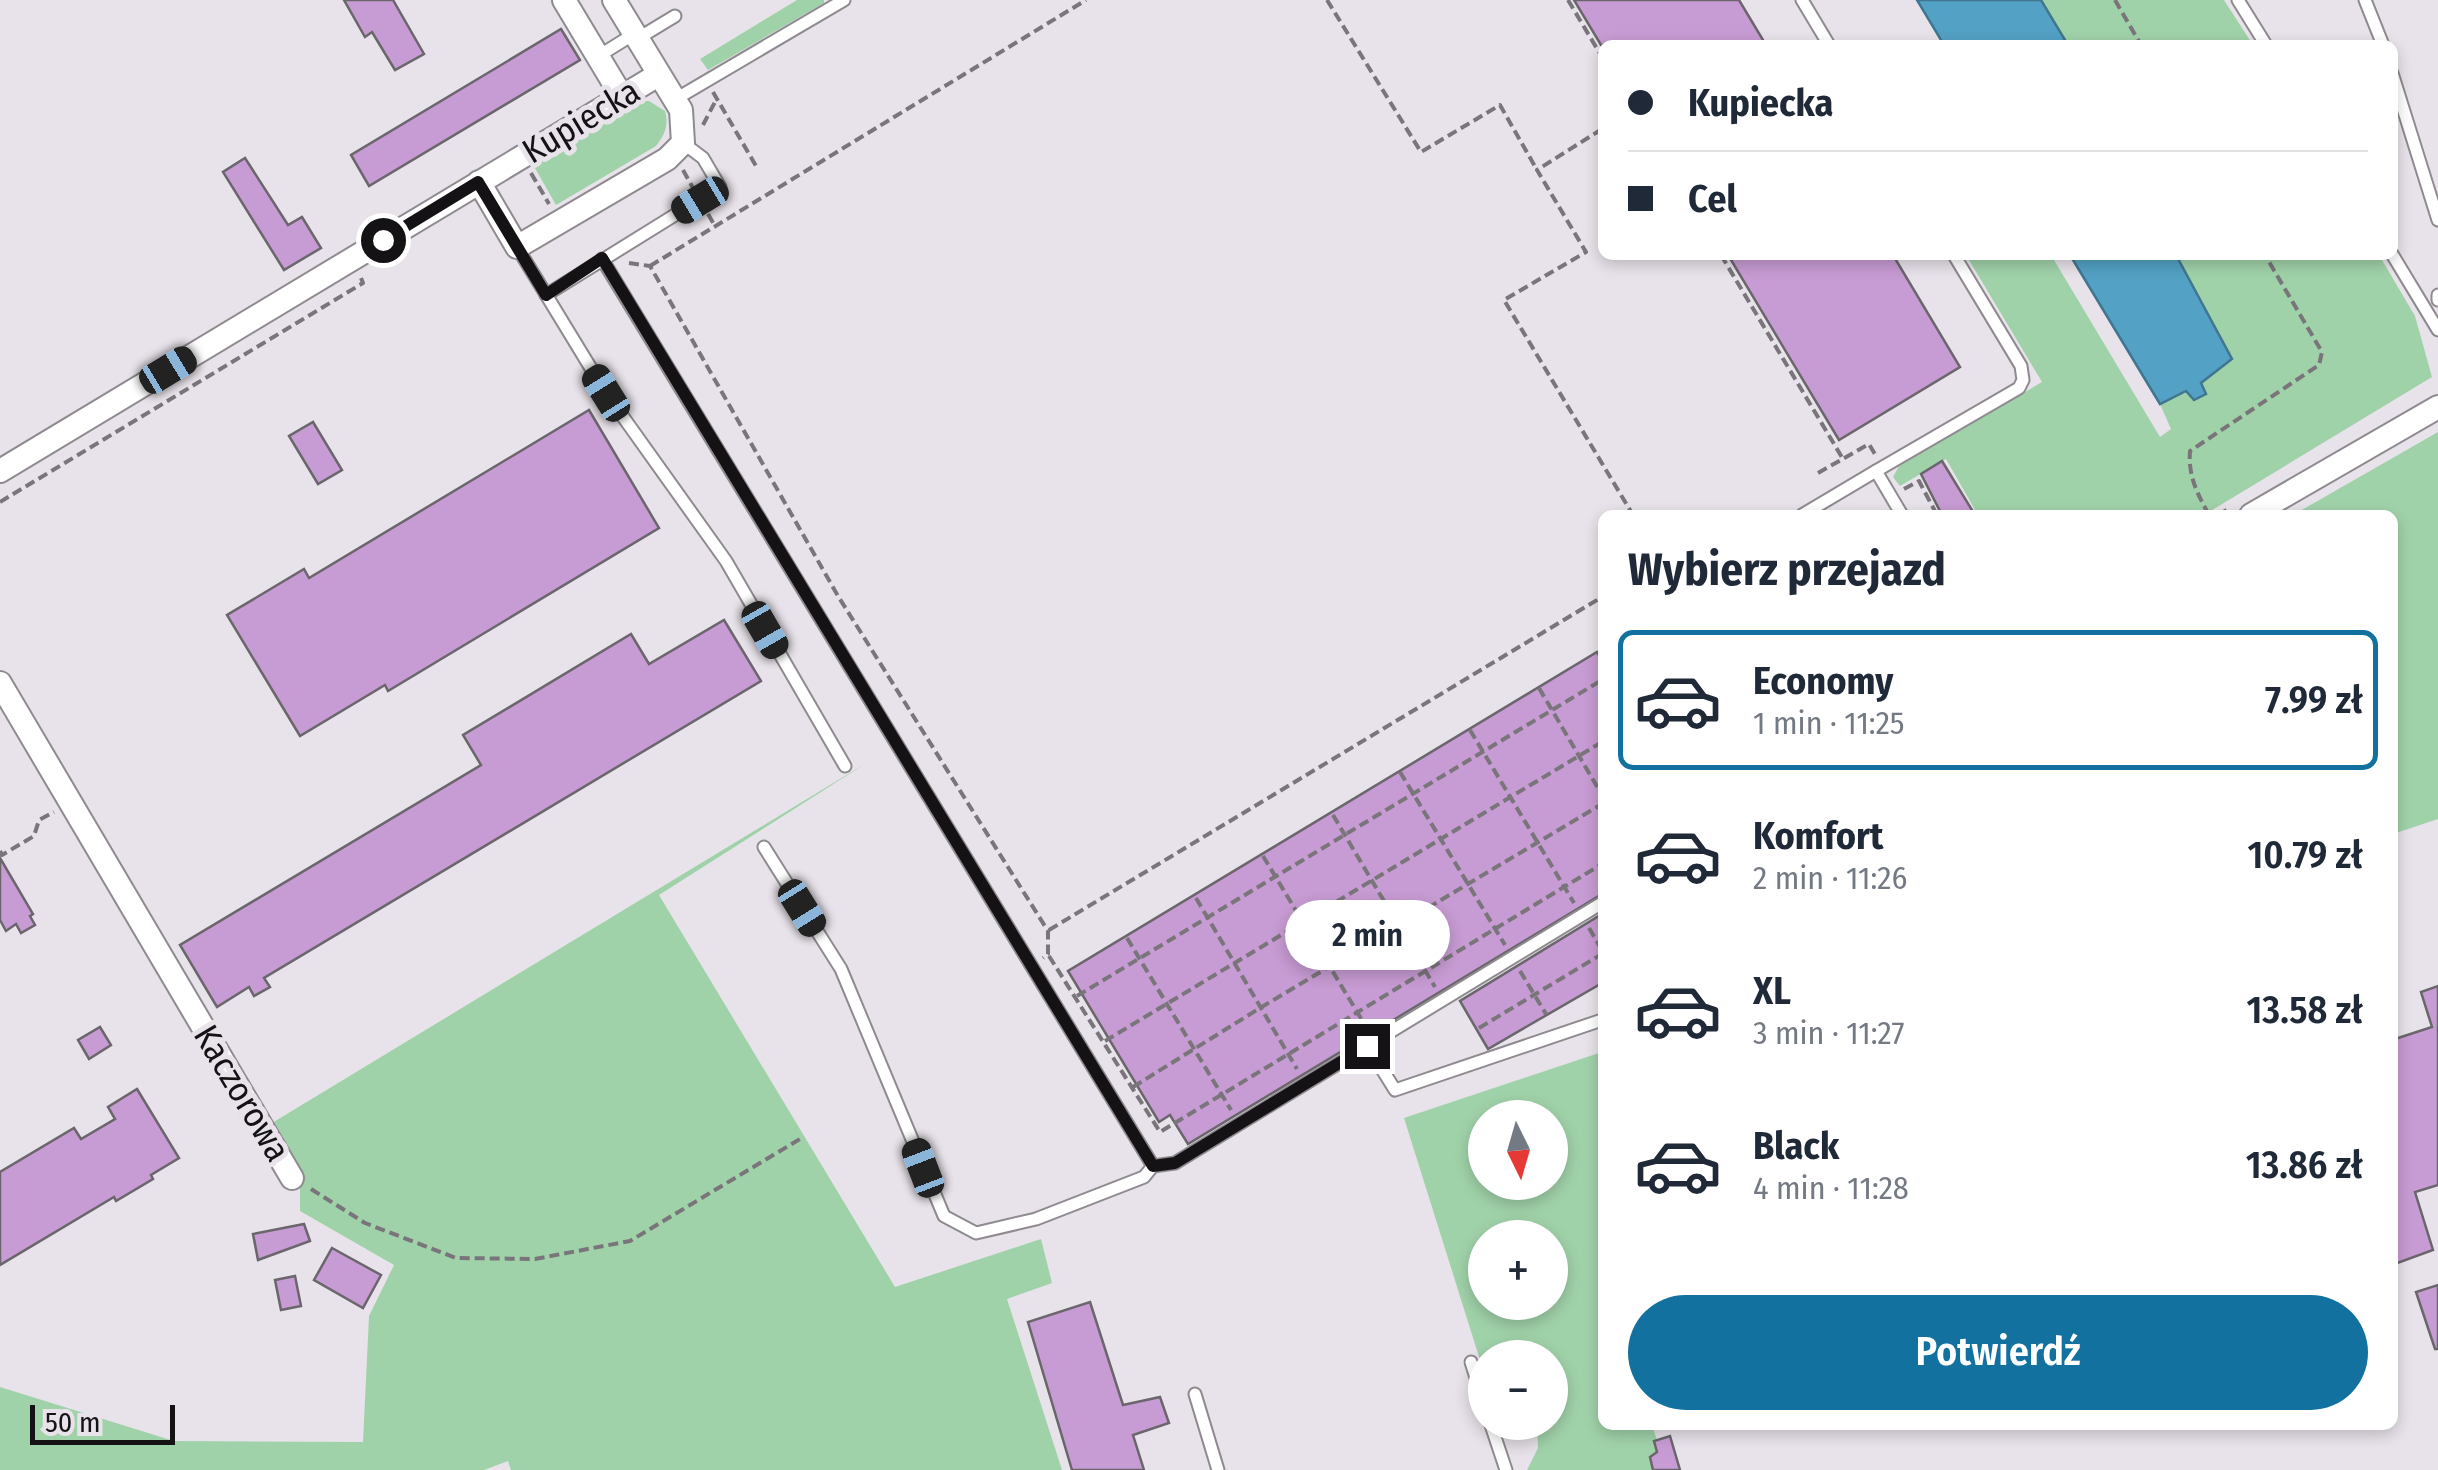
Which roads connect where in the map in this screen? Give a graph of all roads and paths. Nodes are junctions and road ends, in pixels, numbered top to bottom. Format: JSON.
{"nodes":[{"id":1,"x":564,"y":0,"type":"edge"},
{"id":2,"x":614,"y":0,"type":"edge"},
{"id":3,"x":844,"y":0,"type":"edge"},
{"id":4,"x":1086,"y":0,"type":"edge"},
{"id":5,"x":1326,"y":0,"type":"edge"},
{"id":6,"x":1568,"y":0,"type":"edge"},
{"id":7,"x":1802,"y":0,"type":"edge"},
{"id":8,"x":2115,"y":0,"type":"edge"},
{"id":9,"x":2238,"y":0,"type":"edge"},
{"id":10,"x":2365,"y":0,"type":"edge"},
{"id":11,"x":675,"y":16,"type":"dead end"},
{"id":12,"x":635,"y":36,"type":"junction"},
{"id":13,"x":1825,"y":40,"type":"edge"},
{"id":14,"x":2139,"y":40,"type":"edge"},
{"id":15,"x":2263,"y":40,"type":"edge"},
{"id":16,"x":2381,"y":40,"type":"edge"},
{"id":17,"x":1598,"y":50,"type":"edge"},
{"id":18,"x":597,"y":57,"type":"junction"},
{"id":19,"x":658,"y":75,"type":"junction"},
{"id":20,"x":706,"y":82,"type":"junction"},
{"id":21,"x":2398,"y":91,"type":"edge"},
{"id":22,"x":621,"y":96,"type":"junction"},
{"id":23,"x":674,"y":100,"type":"junction"},
{"id":24,"x":1598,"y":132,"type":"edge"},
{"id":25,"x":683,"y":142,"type":"junction"},
{"id":26,"x":756,"y":166,"type":"dead end"},
{"id":27,"x":1537,"y":170,"type":"junction"},
{"id":28,"x":478,"y":182,"type":"junction"},
{"id":29,"x":2438,"y":220,"type":"edge"},
{"id":30,"x":517,"y":246,"type":"junction"},
{"id":31,"x":602,"y":258,"type":"junction"},
{"id":32,"x":351,"y":260,"type":"junction"},
{"id":33,"x":1724,"y":260,"type":"edge"},
{"id":34,"x":1957,"y":260,"type":"edge"},
{"id":35,"x":2268,"y":260,"type":"edge"},
{"id":36,"x":2396,"y":260,"type":"edge"},
{"id":37,"x":650,"y":266,"type":"junction"},
{"id":38,"x":546,"y":295,"type":"junction"},
{"id":39,"x":2438,"y":330,"type":"edge"},
{"id":40,"x":2438,"y":408,"type":"edge"},
{"id":41,"x":1843,"y":459,"type":"dead end"},
{"id":42,"x":1876,"y":471,"type":"junction"},
{"id":43,"x":0,"y":472,"type":"edge"},
{"id":44,"x":0,"y":502,"type":"edge"},
{"id":45,"x":1631,"y":510,"type":"edge"},
{"id":46,"x":1810,"y":510,"type":"edge"},
{"id":47,"x":1899,"y":510,"type":"edge"},
{"id":48,"x":2207,"y":510,"type":"edge"},
{"id":49,"x":2261,"y":510,"type":"edge"},
{"id":50,"x":1598,"y":599,"type":"edge"},
{"id":51,"x":1598,"y":682,"type":"edge"},
{"id":52,"x":0,"y":683,"type":"edge"},
{"id":53,"x":1540,"y":688,"type":"dead end"},
{"id":54,"x":1553,"y":710,"type":"junction"},
{"id":55,"x":1470,"y":730,"type":"dead end"},
{"id":56,"x":1598,"y":745,"type":"edge"},
{"id":57,"x":1484,"y":752,"type":"junction"},
{"id":58,"x":1581,"y":756,"type":"junction"},
{"id":59,"x":845,"y":766,"type":"dead end"},
{"id":60,"x":1400,"y":772,"type":"dead end"},
{"id":61,"x":1598,"y":788,"type":"edge"},
{"id":62,"x":1413,"y":795,"type":"junction"},
{"id":63,"x":1511,"y":798,"type":"junction"},
{"id":64,"x":71,"y":802,"type":"junction"},
{"id":65,"x":1598,"y":806,"type":"edge"},
{"id":66,"x":1333,"y":815,"type":"dead end"},
{"id":67,"x":1345,"y":835,"type":"junction"},
{"id":68,"x":1440,"y":841,"type":"junction"},
{"id":69,"x":1537,"y":843,"type":"junction"},
{"id":70,"x":764,"y":848,"type":"dead end"},
{"id":71,"x":0,"y":851,"type":"edge"},
{"id":72,"x":1263,"y":856,"type":"dead end"},
{"id":73,"x":1598,"y":866,"type":"edge"},
{"id":74,"x":1275,"y":877,"type":"junction"},
{"id":75,"x":1373,"y":881,"type":"junction"},
{"id":76,"x":1468,"y":885,"type":"junction"},
{"id":77,"x":1564,"y":887,"type":"junction"},
{"id":78,"x":1196,"y":898,"type":"dead end"},
{"id":79,"x":1598,"y":905,"type":"edge"},
{"id":80,"x":1582,"y":915,"type":"junction"},
{"id":81,"x":1207,"y":917,"type":"junction"},
{"id":82,"x":1302,"y":923,"type":"junction"},
{"id":83,"x":1400,"y":926,"type":"junction"},
{"id":84,"x":1496,"y":930,"type":"junction"},
{"id":85,"x":1048,"y":931,"type":"junction"},
{"id":86,"x":1128,"y":938,"type":"dead end"},
{"id":87,"x":1598,"y":945,"type":"edge"},
{"id":88,"x":1048,"y":954,"type":"junction"},
{"id":89,"x":1598,"y":955,"type":"edge"},
{"id":90,"x":1139,"y":957,"type":"junction"},
{"id":91,"x":1512,"y":958,"type":"junction"},
{"id":92,"x":1235,"y":963,"type":"junction"},
{"id":93,"x":1330,"y":967,"type":"junction"},
{"id":94,"x":1426,"y":972,"type":"junction"},
{"id":95,"x":1037,"y":976,"type":"junction"},
{"id":96,"x":1534,"y":995,"type":"junction"},
{"id":97,"x":1077,"y":996,"type":"junction"},
{"id":98,"x":1443,"y":1000,"type":"junction"},
{"id":99,"x":1168,"y":1004,"type":"junction"},
{"id":100,"x":1260,"y":1008,"type":"junction"},
{"id":101,"x":1358,"y":1012,"type":"junction"},
{"id":102,"x":1546,"y":1014,"type":"dead end"},
{"id":103,"x":1598,"y":1021,"type":"edge"},
{"id":104,"x":1479,"y":1028,"type":"dead end"},
{"id":105,"x":1392,"y":1030,"type":"junction"},
{"id":106,"x":1104,"y":1041,"type":"junction"},
{"id":107,"x":1367,"y":1046,"type":"junction"},
{"id":108,"x":1195,"y":1052,"type":"junction"},
{"id":109,"x":1288,"y":1054,"type":"junction"},
{"id":110,"x":1305,"y":1082,"type":"junction"},
{"id":111,"x":1133,"y":1087,"type":"junction"},
{"id":112,"x":1221,"y":1095,"type":"junction"},
{"id":113,"x":1239,"y":1123,"type":"junction"},
{"id":114,"x":800,"y":1138,"type":"dead end"},
{"id":115,"x":1153,"y":1166,"type":"junction"},
{"id":116,"x":292,"y":1178,"type":"joint"},
{"id":117,"x":1194,"y":1394,"type":"dead end"},
{"id":118,"x":1496,"y":1440,"type":"edge"},
{"id":119,"x":1218,"y":1470,"type":"edge"},
{"id":120,"x":1506,"y":1470,"type":"edge"}],
"edges":[{"from":1,"to":18,"type":"street"},
{"from":2,"to":12,"type":"street"},
{"from":3,"to":20,"type":"lane","name":"Kupiecka"},
{"from":4,"to":37,"type":"path"},
{"from":5,"to":27,"type":"path"},
{"from":6,"to":17,"type":"path"},
{"from":7,"to":13,"type":"lane"},
{"from":8,"to":14,"type":"path"},
{"from":9,"to":15,"type":"lane"},
{"from":10,"to":16,"type":"lane"},
{"from":11,"to":12,"type":"lane"},
{"from":12,"to":18,"type":"lane"},
{"from":12,"to":19,"type":"street"},
{"from":18,"to":22,"type":"street"},
{"from":19,"to":22,"type":"street","name":"Kupiecka"},
{"from":19,"to":23,"type":"street","name":"Kupiecka"},
{"from":20,"to":23,"type":"lane","name":"Kupiecka"},
{"from":20,"to":26,"type":"path"},
{"from":21,"to":29,"type":"lane"},
{"from":22,"to":28,"type":"street","name":"Kupiecka"},
{"from":23,"to":25,"type":"street","name":"Kupiecka"},
{"from":24,"to":27,"type":"path"},
{"from":25,"to":30,"type":"street","name":"Kupiecka"},
{"from":25,"to":31,"type":"lane"},
{"from":27,"to":45,"type":"path"},
{"from":28,"to":30,"type":"street"},
{"from":28,"to":32,"type":"street","name":"Kupiecka"},
{"from":30,"to":38,"type":"lane"},
{"from":31,"to":37,"type":"path"},
{"from":31,"to":38,"type":"lane"},
{"from":31,"to":95,"type":"lane"},
{"from":32,"to":43,"type":"street","name":"Kupiecka"},
{"from":32,"to":44,"type":"path"},
{"from":33,"to":41,"type":"path"},
{"from":34,"to":42,"type":"lane"},
{"from":35,"to":48,"type":"path"},
{"from":36,"to":39,"type":"lane"},
{"from":37,"to":85,"type":"path"},
{"from":38,"to":59,"type":"lane"},
{"from":40,"to":49,"type":"street"},
{"from":42,"to":46,"type":"lane"},
{"from":42,"to":47,"type":"lane"},
{"from":50,"to":85,"type":"path"},
{"from":51,"to":54,"type":"path"},
{"from":52,"to":64,"type":"street","name":"Kaczorowa"},
{"from":53,"to":54,"type":"path"},
{"from":54,"to":57,"type":"path"},
{"from":54,"to":58,"type":"path"},
{"from":55,"to":57,"type":"path"},
{"from":56,"to":58,"type":"path"},
{"from":57,"to":62,"type":"path"},
{"from":57,"to":63,"type":"path"},
{"from":58,"to":61,"type":"path"},
{"from":58,"to":63,"type":"path"},
{"from":60,"to":62,"type":"path"},
{"from":62,"to":67,"type":"path"},
{"from":62,"to":68,"type":"path"},
{"from":63,"to":68,"type":"path"},
{"from":63,"to":69,"type":"path"},
{"from":64,"to":71,"type":"path"},
{"from":64,"to":116,"type":"street","name":"Kaczorowa"},
{"from":65,"to":69,"type":"path"},
{"from":66,"to":67,"type":"path"},
{"from":67,"to":74,"type":"path"},
{"from":67,"to":75,"type":"path"},
{"from":68,"to":75,"type":"path"},
{"from":68,"to":76,"type":"path"},
{"from":69,"to":76,"type":"path"},
{"from":69,"to":77,"type":"path"},
{"from":70,"to":115,"type":"lane"},
{"from":72,"to":74,"type":"path"},
{"from":73,"to":77,"type":"path"},
{"from":74,"to":81,"type":"path"},
{"from":74,"to":82,"type":"path"},
{"from":75,"to":82,"type":"path"},
{"from":75,"to":83,"type":"path"},
{"from":76,"to":83,"type":"path"},
{"from":76,"to":84,"type":"path"},
{"from":77,"to":80,"type":"path"},
{"from":77,"to":84,"type":"path"},
{"from":78,"to":81,"type":"path"},
{"from":79,"to":80,"type":"lane"},
{"from":80,"to":87,"type":"path"},
{"from":80,"to":91,"type":"lane"},
{"from":81,"to":90,"type":"path"},
{"from":81,"to":92,"type":"path"},
{"from":82,"to":92,"type":"path"},
{"from":82,"to":93,"type":"path"},
{"from":83,"to":93,"type":"path"},
{"from":83,"to":94,"type":"path"},
{"from":84,"to":91,"type":"path"},
{"from":84,"to":94,"type":"path"},
{"from":85,"to":88,"type":"path"},
{"from":86,"to":90,"type":"path"},
{"from":88,"to":95,"type":"path"},
{"from":88,"to":97,"type":"path"},
{"from":89,"to":96,"type":"path"},
{"from":90,"to":97,"type":"path"},
{"from":90,"to":99,"type":"path"},
{"from":91,"to":96,"type":"path"},
{"from":91,"to":98,"type":"lane"},
{"from":92,"to":99,"type":"path"},
{"from":92,"to":100,"type":"path"},
{"from":93,"to":100,"type":"path"},
{"from":93,"to":101,"type":"path"},
{"from":94,"to":98,"type":"path"},
{"from":94,"to":101,"type":"path"},
{"from":95,"to":115,"type":"lane"},
{"from":96,"to":102,"type":"path"},
{"from":96,"to":104,"type":"path"},
{"from":97,"to":106,"type":"path"},
{"from":98,"to":105,"type":"lane"},
{"from":99,"to":106,"type":"path"},
{"from":99,"to":108,"type":"path"},
{"from":100,"to":108,"type":"path"},
{"from":100,"to":109,"type":"path"},
{"from":101,"to":105,"type":"path"},
{"from":101,"to":109,"type":"path"},
{"from":103,"to":107,"type":"lane"},
{"from":105,"to":107,"type":"lane"},
{"from":106,"to":111,"type":"path"},
{"from":107,"to":110,"type":"lane"},
{"from":108,"to":111,"type":"path"},
{"from":108,"to":112,"type":"path"},
{"from":109,"to":110,"type":"path"},
{"from":109,"to":112,"type":"path"},
{"from":110,"to":113,"type":"lane"},
{"from":111,"to":112,"type":"path"},
{"from":112,"to":113,"type":"path"},
{"from":113,"to":115,"type":"lane"},
{"from":114,"to":116,"type":"path","name":"Kaczorowa"},
{"from":117,"to":119,"type":"lane"},
{"from":118,"to":120,"type":"lane"}]}
